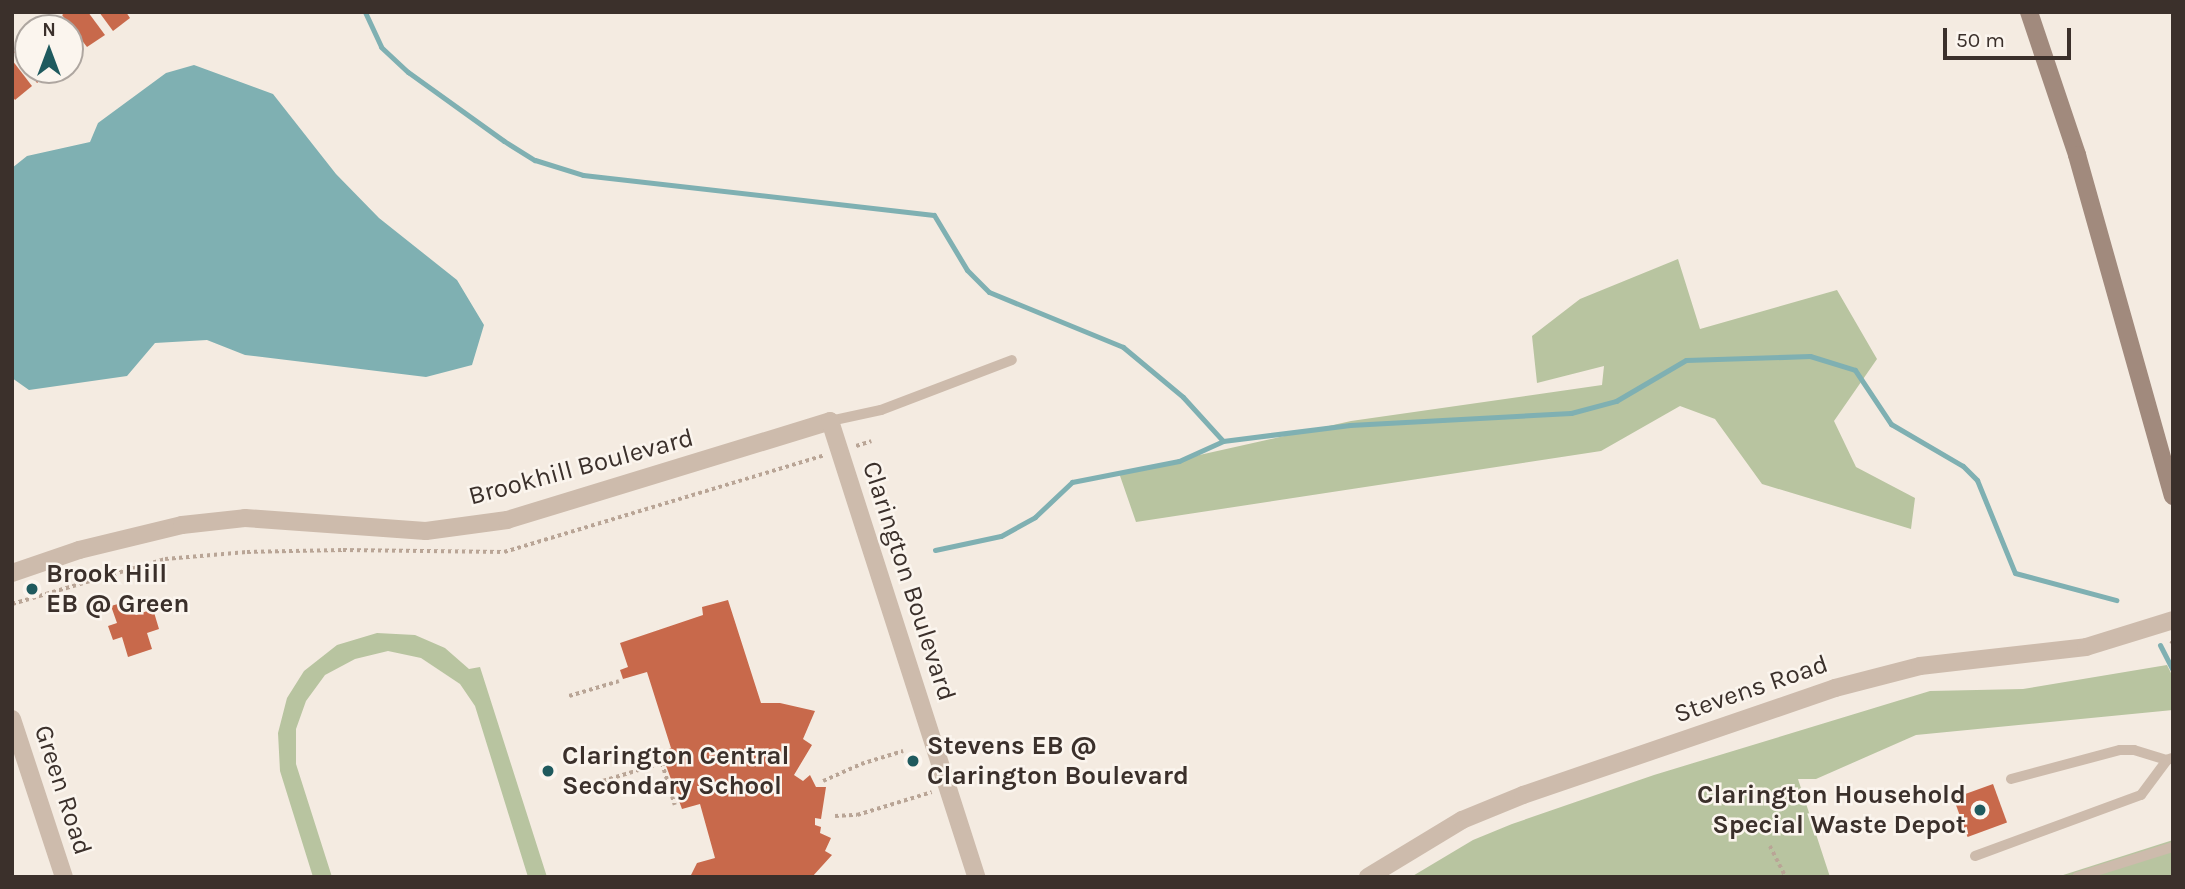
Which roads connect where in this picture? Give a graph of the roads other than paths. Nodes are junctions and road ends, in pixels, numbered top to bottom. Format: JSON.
{"nodes":[{"id":1,"x":2029,"y":12,"type":"edge"},
{"id":2,"x":1012,"y":360,"type":"dead end"},
{"id":3,"x":830,"y":421,"type":"junction"},
{"id":4,"x":2173,"y":496,"type":"edge"},
{"id":5,"x":12,"y":573,"type":"edge"},
{"id":6,"x":2173,"y":620,"type":"edge"},
{"id":7,"x":12,"y":719,"type":"edge"},
{"id":8,"x":2170,"y":759,"type":"edge"},
{"id":9,"x":2011,"y":779,"type":"dead end"},
{"id":10,"x":2173,"y":848,"type":"edge"},
{"id":11,"x":1975,"y":856,"type":"dead end"},
{"id":12,"x":64,"y":877,"type":"edge"},
{"id":13,"x":976,"y":877,"type":"edge"},
{"id":14,"x":1368,"y":877,"type":"edge"},
{"id":15,"x":2077,"y":877,"type":"edge"}],
"edges":[{"from":1,"to":4,"type":"main road"},
{"from":2,"to":3,"type":"lane"},
{"from":3,"to":5,"type":"street","name":"Brookhill Boulevard"},
{"from":3,"to":13,"type":"street","name":"Clarington Boulevard"},
{"from":6,"to":14,"type":"street","name":"Stevens Road"},
{"from":7,"to":12,"type":"street","name":"Green Road"},
{"from":8,"to":9,"type":"lane"},
{"from":8,"to":11,"type":"lane"},
{"from":10,"to":15,"type":"lane"}]}
